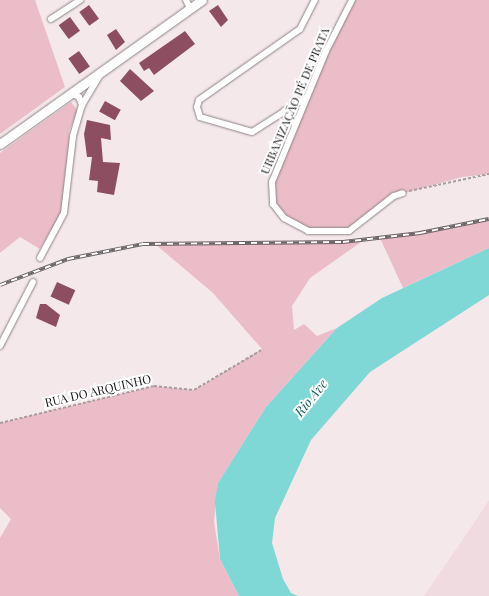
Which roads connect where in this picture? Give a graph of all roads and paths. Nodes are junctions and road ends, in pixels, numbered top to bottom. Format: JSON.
{"nodes":[{"id":1,"x":80,"y":0,"type":"edge"},
{"id":2,"x":202,"y":0,"type":"edge"},
{"id":3,"x":315,"y":0,"type":"edge"},
{"id":4,"x":352,"y":0,"type":"edge"},
{"id":5,"x":188,"y":4,"type":"edge"},
{"id":6,"x":51,"y":19,"type":"dead end"},
{"id":7,"x":103,"y":71,"type":"junction"},
{"id":8,"x":71,"y":93,"type":"junction"},
{"id":9,"x":307,"y":97,"type":"junction"},
{"id":10,"x":82,"y":105,"type":"junction"},
{"id":11,"x":284,"y":111,"type":"junction"},
{"id":12,"x":295,"y":124,"type":"junction"},
{"id":13,"x":0,"y":144,"type":"edge"},
{"id":14,"x":489,"y":174,"type":"edge"},
{"id":15,"x":403,"y":193,"type":"joint"},
{"id":16,"x":40,"y":258,"type":"dead end"},
{"id":17,"x":33,"y":282,"type":"dead end"},
{"id":18,"x":0,"y":346,"type":"edge"},
{"id":19,"x":263,"y":349,"type":"dead end"},
{"id":20,"x":0,"y":423,"type":"edge"}],
"edges":[{"from":1,"to":6,"type":"street"},
{"from":2,"to":5,"type":"street"},
{"from":3,"to":11,"type":"street"},
{"from":4,"to":9,"type":"street","name":"URBANIZAÇÃO PÉ DE PRATA"},
{"from":5,"to":7,"type":"street"},
{"from":7,"to":8,"type":"street"},
{"from":7,"to":10,"type":"street"},
{"from":8,"to":10,"type":"street"},
{"from":8,"to":13,"type":"street"},
{"from":9,"to":11,"type":"street"},
{"from":9,"to":12,"type":"street","name":"URBANIZAÇÃO PÉ DE PRATA"},
{"from":10,"to":16,"type":"street"},
{"from":11,"to":12,"type":"street"},
{"from":12,"to":15,"type":"street","name":"URBANIZAÇÃO PÉ DE PRATA"},
{"from":14,"to":15,"type":"path"},
{"from":17,"to":18,"type":"street"},
{"from":19,"to":20,"type":"path","name":"RUA DO ARQUINHO"}]}
